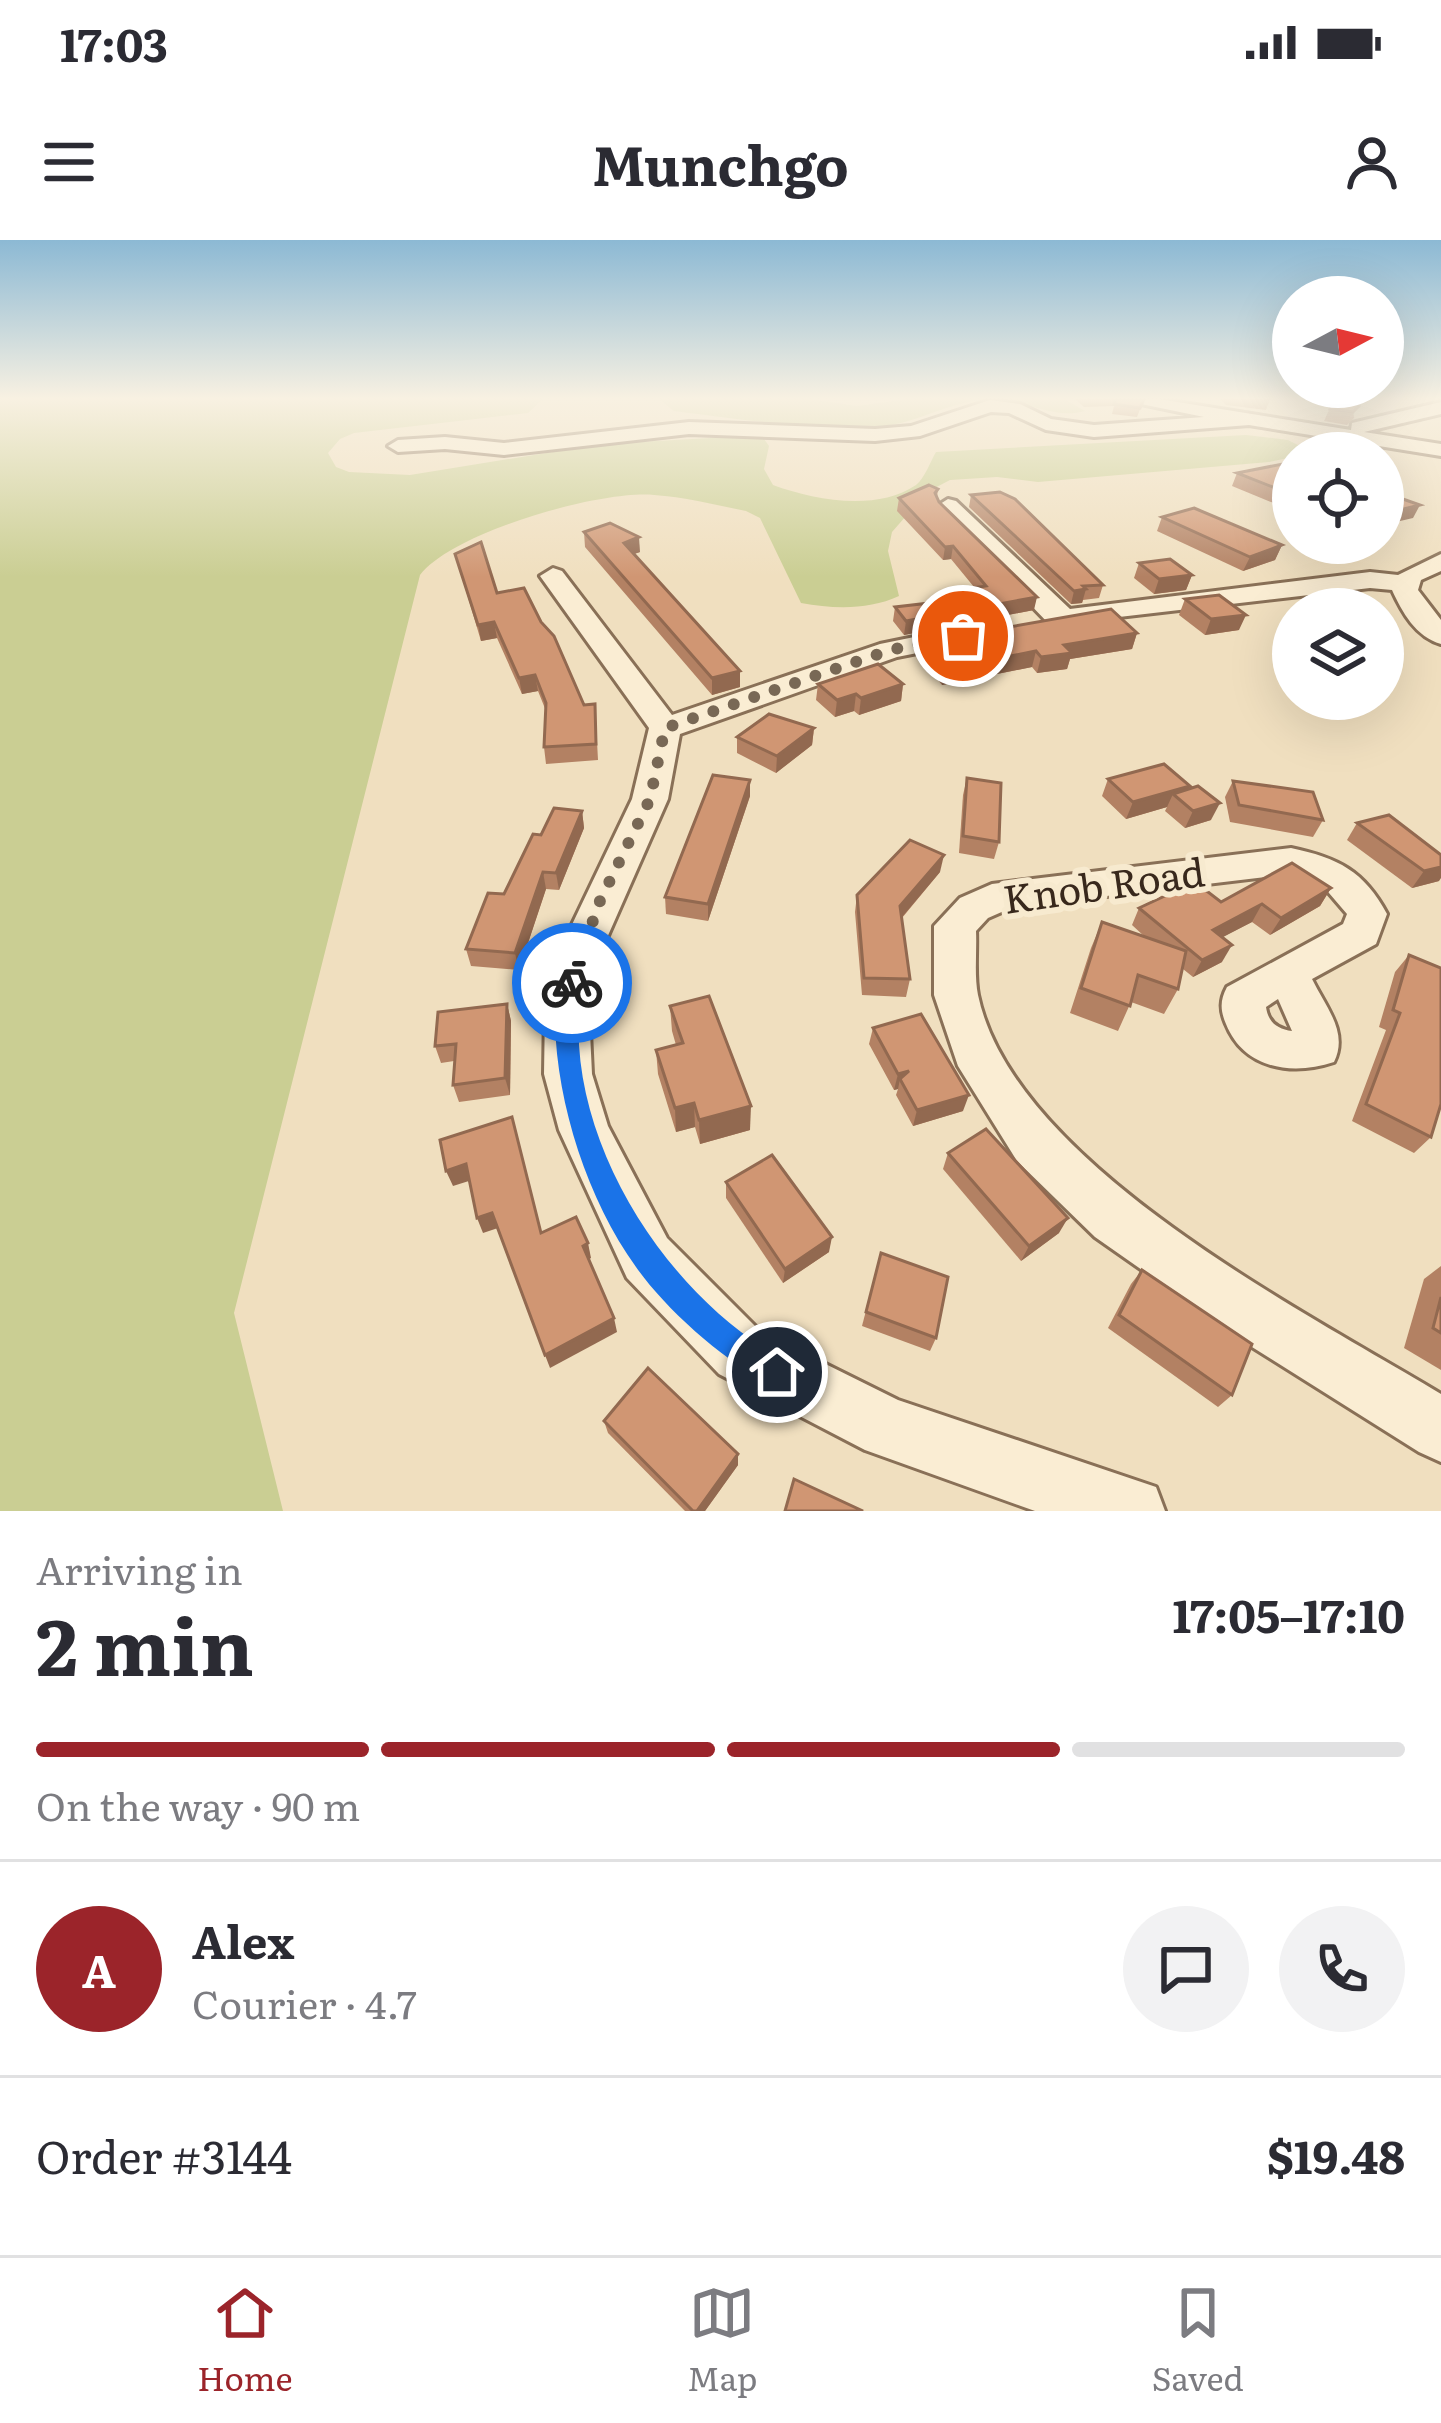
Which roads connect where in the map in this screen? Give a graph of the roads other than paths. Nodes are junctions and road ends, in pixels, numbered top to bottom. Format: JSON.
{"nodes":[{"id":1,"x":948,"y":506,"type":"edge"},
{"id":2,"x":1441,"y":562,"type":"edge"},
{"id":3,"x":553,"y":576,"type":"dead end"},
{"id":4,"x":1406,"y":583,"type":"junction"},
{"id":5,"x":1063,"y":618,"type":"junction"},
{"id":6,"x":1441,"y":635,"type":"edge"},
{"id":7,"x":665,"y":728,"type":"junction"},
{"id":8,"x":1288,"y":972,"type":"dead end"},
{"id":9,"x":1441,"y":1430,"type":"edge"},
{"id":10,"x":1132,"y":1511,"type":"edge"}],
"edges":[{"from":1,"to":5,"type":"street"},
{"from":2,"to":4,"type":"street"},
{"from":3,"to":7,"type":"street"},
{"from":4,"to":5,"type":"street"},
{"from":4,"to":6,"type":"street"},
{"from":5,"to":7,"type":"street"},
{"from":7,"to":10,"type":"street"},
{"from":8,"to":9,"type":"street","name":"Knob Road"}]}
